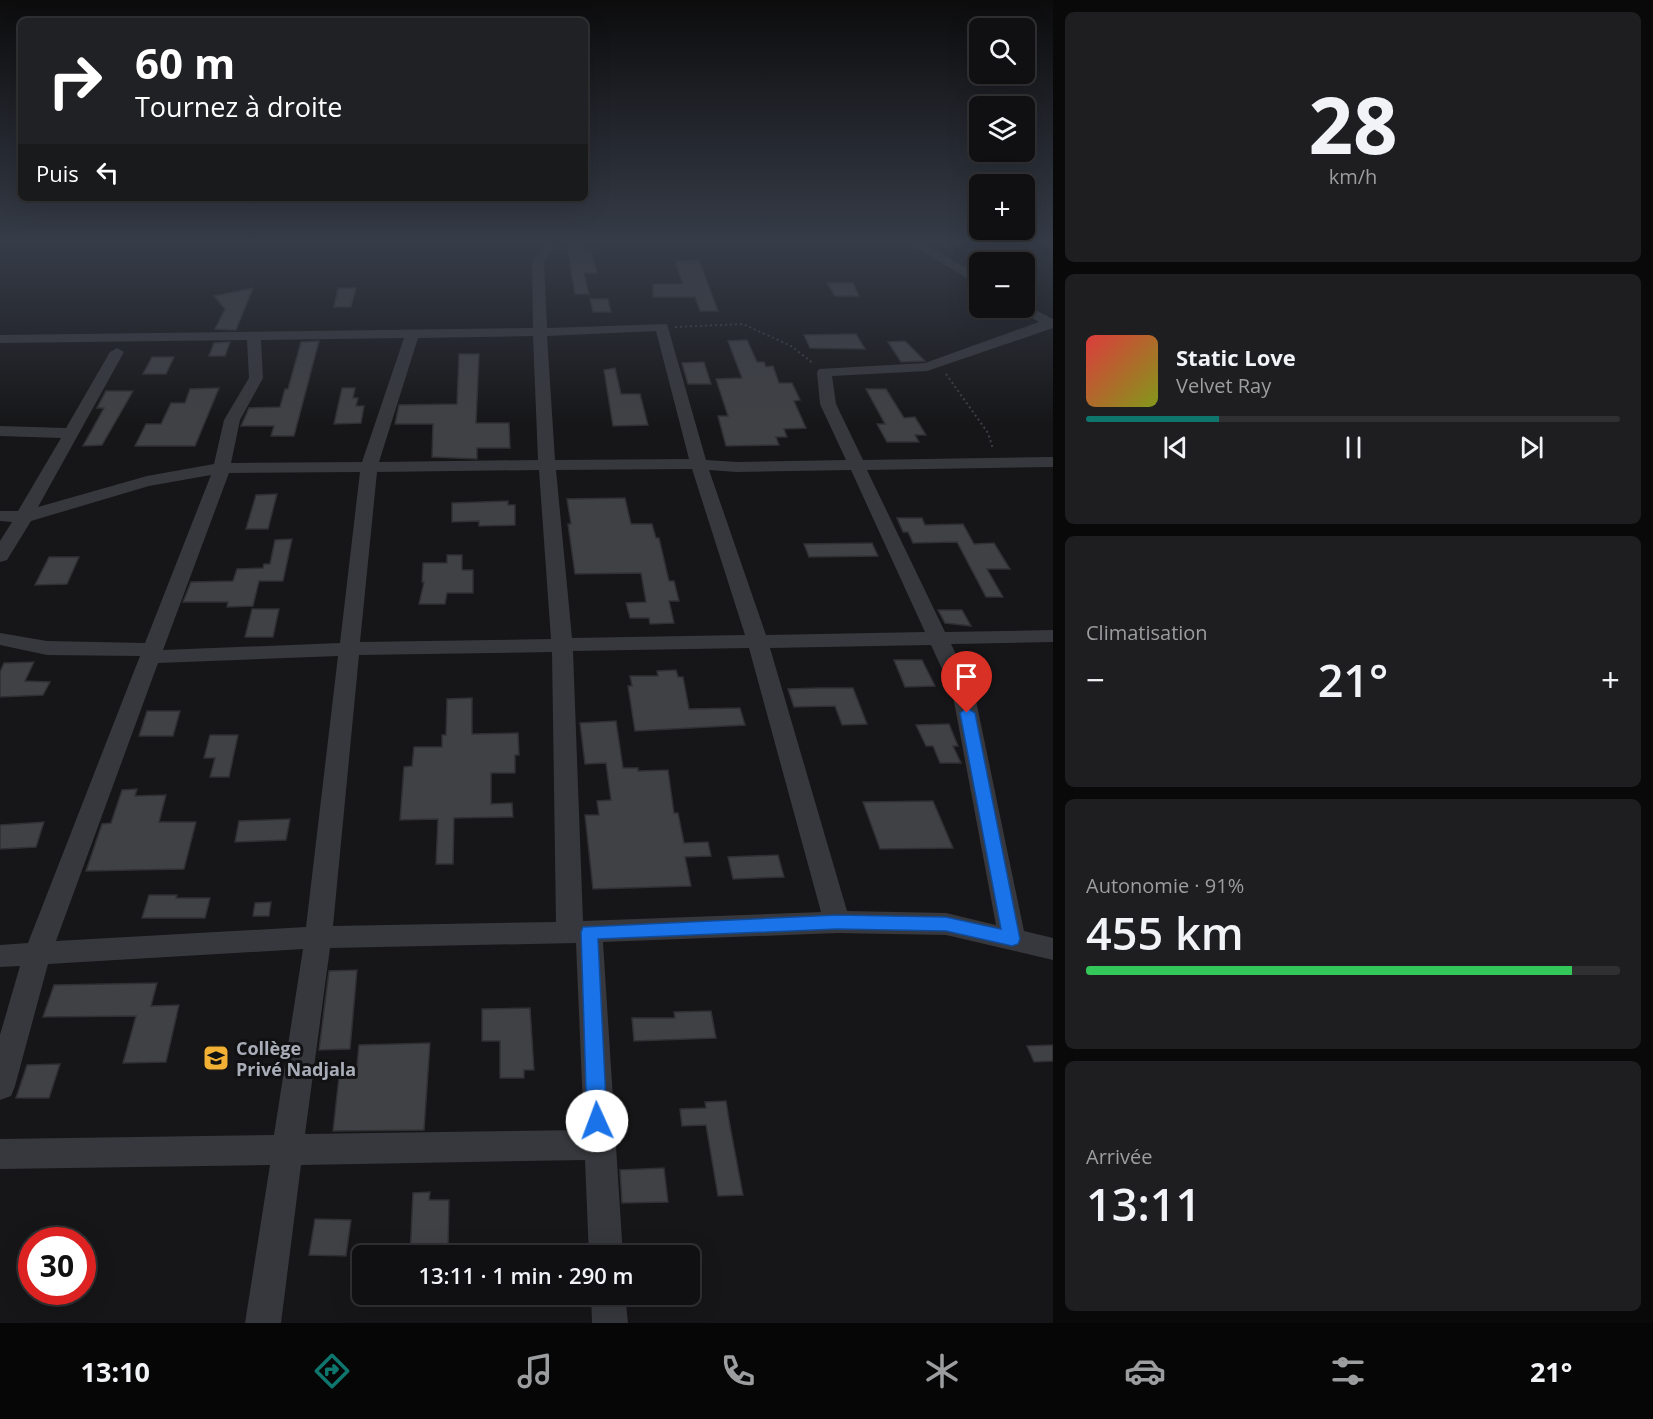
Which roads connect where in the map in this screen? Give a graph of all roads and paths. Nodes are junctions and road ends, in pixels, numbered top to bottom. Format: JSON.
{"nodes":[{"id":1,"x":539,"y":303,"type":"edge"},
{"id":2,"x":1035,"y":315,"type":"edge"},
{"id":3,"x":1051,"y":324,"type":"edge"},
{"id":4,"x":662,"y":327,"type":"junction"},
{"id":5,"x":540,"y":332,"type":"junction"},
{"id":6,"x":413,"y":333,"type":"junction"},
{"id":7,"x":254,"y":335,"type":"junction"},
{"id":8,"x":0,"y":339,"type":"edge"},
{"id":9,"x":117,"y":352,"type":"dead end"},
{"id":10,"x":938,"y":363,"type":"junction"},
{"id":11,"x":824,"y":372,"type":"junction"},
{"id":12,"x":0,"y":431,"type":"edge"},
{"id":13,"x":72,"y":433,"type":"junction"},
{"id":14,"x":1053,"y":462,"type":"edge"},
{"id":15,"x":997,"y":463,"type":"junction"},
{"id":16,"x":547,"y":464,"type":"junction"},
{"id":17,"x":699,"y":464,"type":"junction"},
{"id":18,"x":857,"y":465,"type":"junction"},
{"id":19,"x":369,"y":467,"type":"junction"},
{"id":20,"x":222,"y":468,"type":"junction"},
{"id":21,"x":0,"y":516,"type":"edge"},
{"id":22,"x":24,"y":517,"type":"junction"},
{"id":23,"x":0,"y":556,"type":"edge"},
{"id":24,"x":1053,"y":636,"type":"edge"},
{"id":25,"x":0,"y":639,"type":"edge"},
{"id":26,"x":937,"y":639,"type":"junction"},
{"id":27,"x":758,"y":643,"type":"junction"},
{"id":28,"x":562,"y":644,"type":"junction"},
{"id":29,"x":348,"y":649,"type":"junction"},
{"id":30,"x":151,"y":654,"type":"junction"},
{"id":31,"x":837,"y":922,"type":"junction"},
{"id":32,"x":580,"y":932,"type":"junction"},
{"id":33,"x":318,"y":937,"type":"junction"},
{"id":34,"x":1012,"y":939,"type":"junction"},
{"id":35,"x":1053,"y":949,"type":"edge"},
{"id":36,"x":37,"y":955,"type":"junction"},
{"id":37,"x":0,"y":956,"type":"edge"},
{"id":38,"x":0,"y":1086,"type":"edge"},
{"id":39,"x":598,"y":1144,"type":"junction"},
{"id":40,"x":289,"y":1148,"type":"junction"},
{"id":41,"x":0,"y":1154,"type":"edge"},
{"id":42,"x":605,"y":1245,"type":"edge"},
{"id":43,"x":609,"y":1305,"type":"edge"},
{"id":44,"x":264,"y":1323,"type":"edge"},
{"id":45,"x":610,"y":1323,"type":"edge"}],
"edges":[{"from":1,"to":5,"type":"street"},
{"from":2,"to":3,"type":"street"},
{"from":3,"to":10,"type":"street"},
{"from":4,"to":5,"type":"street"},
{"from":4,"to":11,"type":"path"},
{"from":4,"to":17,"type":"street"},
{"from":5,"to":6,"type":"street"},
{"from":5,"to":16,"type":"street"},
{"from":6,"to":7,"type":"street"},
{"from":6,"to":19,"type":"street"},
{"from":7,"to":8,"type":"street"},
{"from":7,"to":20,"type":"street"},
{"from":9,"to":13,"type":"street"},
{"from":10,"to":11,"type":"street"},
{"from":10,"to":15,"type":"path"},
{"from":11,"to":18,"type":"street"},
{"from":12,"to":13,"type":"street"},
{"from":13,"to":22,"type":"street"},
{"from":14,"to":15,"type":"street"},
{"from":15,"to":18,"type":"street"},
{"from":16,"to":17,"type":"street"},
{"from":16,"to":19,"type":"street"},
{"from":16,"to":28,"type":"street"},
{"from":17,"to":18,"type":"street"},
{"from":17,"to":27,"type":"street"},
{"from":18,"to":26,"type":"street"},
{"from":19,"to":20,"type":"street"},
{"from":19,"to":29,"type":"street"},
{"from":20,"to":22,"type":"street"},
{"from":20,"to":30,"type":"street"},
{"from":21,"to":22,"type":"street"},
{"from":22,"to":23,"type":"street"},
{"from":24,"to":26,"type":"street"},
{"from":25,"to":30,"type":"street"},
{"from":26,"to":27,"type":"street"},
{"from":26,"to":34,"type":"street"},
{"from":27,"to":28,"type":"street"},
{"from":27,"to":31,"type":"street"},
{"from":28,"to":29,"type":"street"},
{"from":28,"to":32,"type":"street"},
{"from":29,"to":30,"type":"street"},
{"from":29,"to":33,"type":"street"},
{"from":30,"to":36,"type":"street"},
{"from":31,"to":32,"type":"street"},
{"from":31,"to":34,"type":"street"},
{"from":32,"to":33,"type":"street"},
{"from":32,"to":39,"type":"street"},
{"from":33,"to":36,"type":"street"},
{"from":33,"to":40,"type":"street"},
{"from":34,"to":35,"type":"street"},
{"from":36,"to":37,"type":"street"},
{"from":36,"to":38,"type":"street"},
{"from":39,"to":40,"type":"street"},
{"from":39,"to":42,"type":"street"},
{"from":40,"to":41,"type":"street"},
{"from":40,"to":44,"type":"street"},
{"from":43,"to":45,"type":"street"}]}
